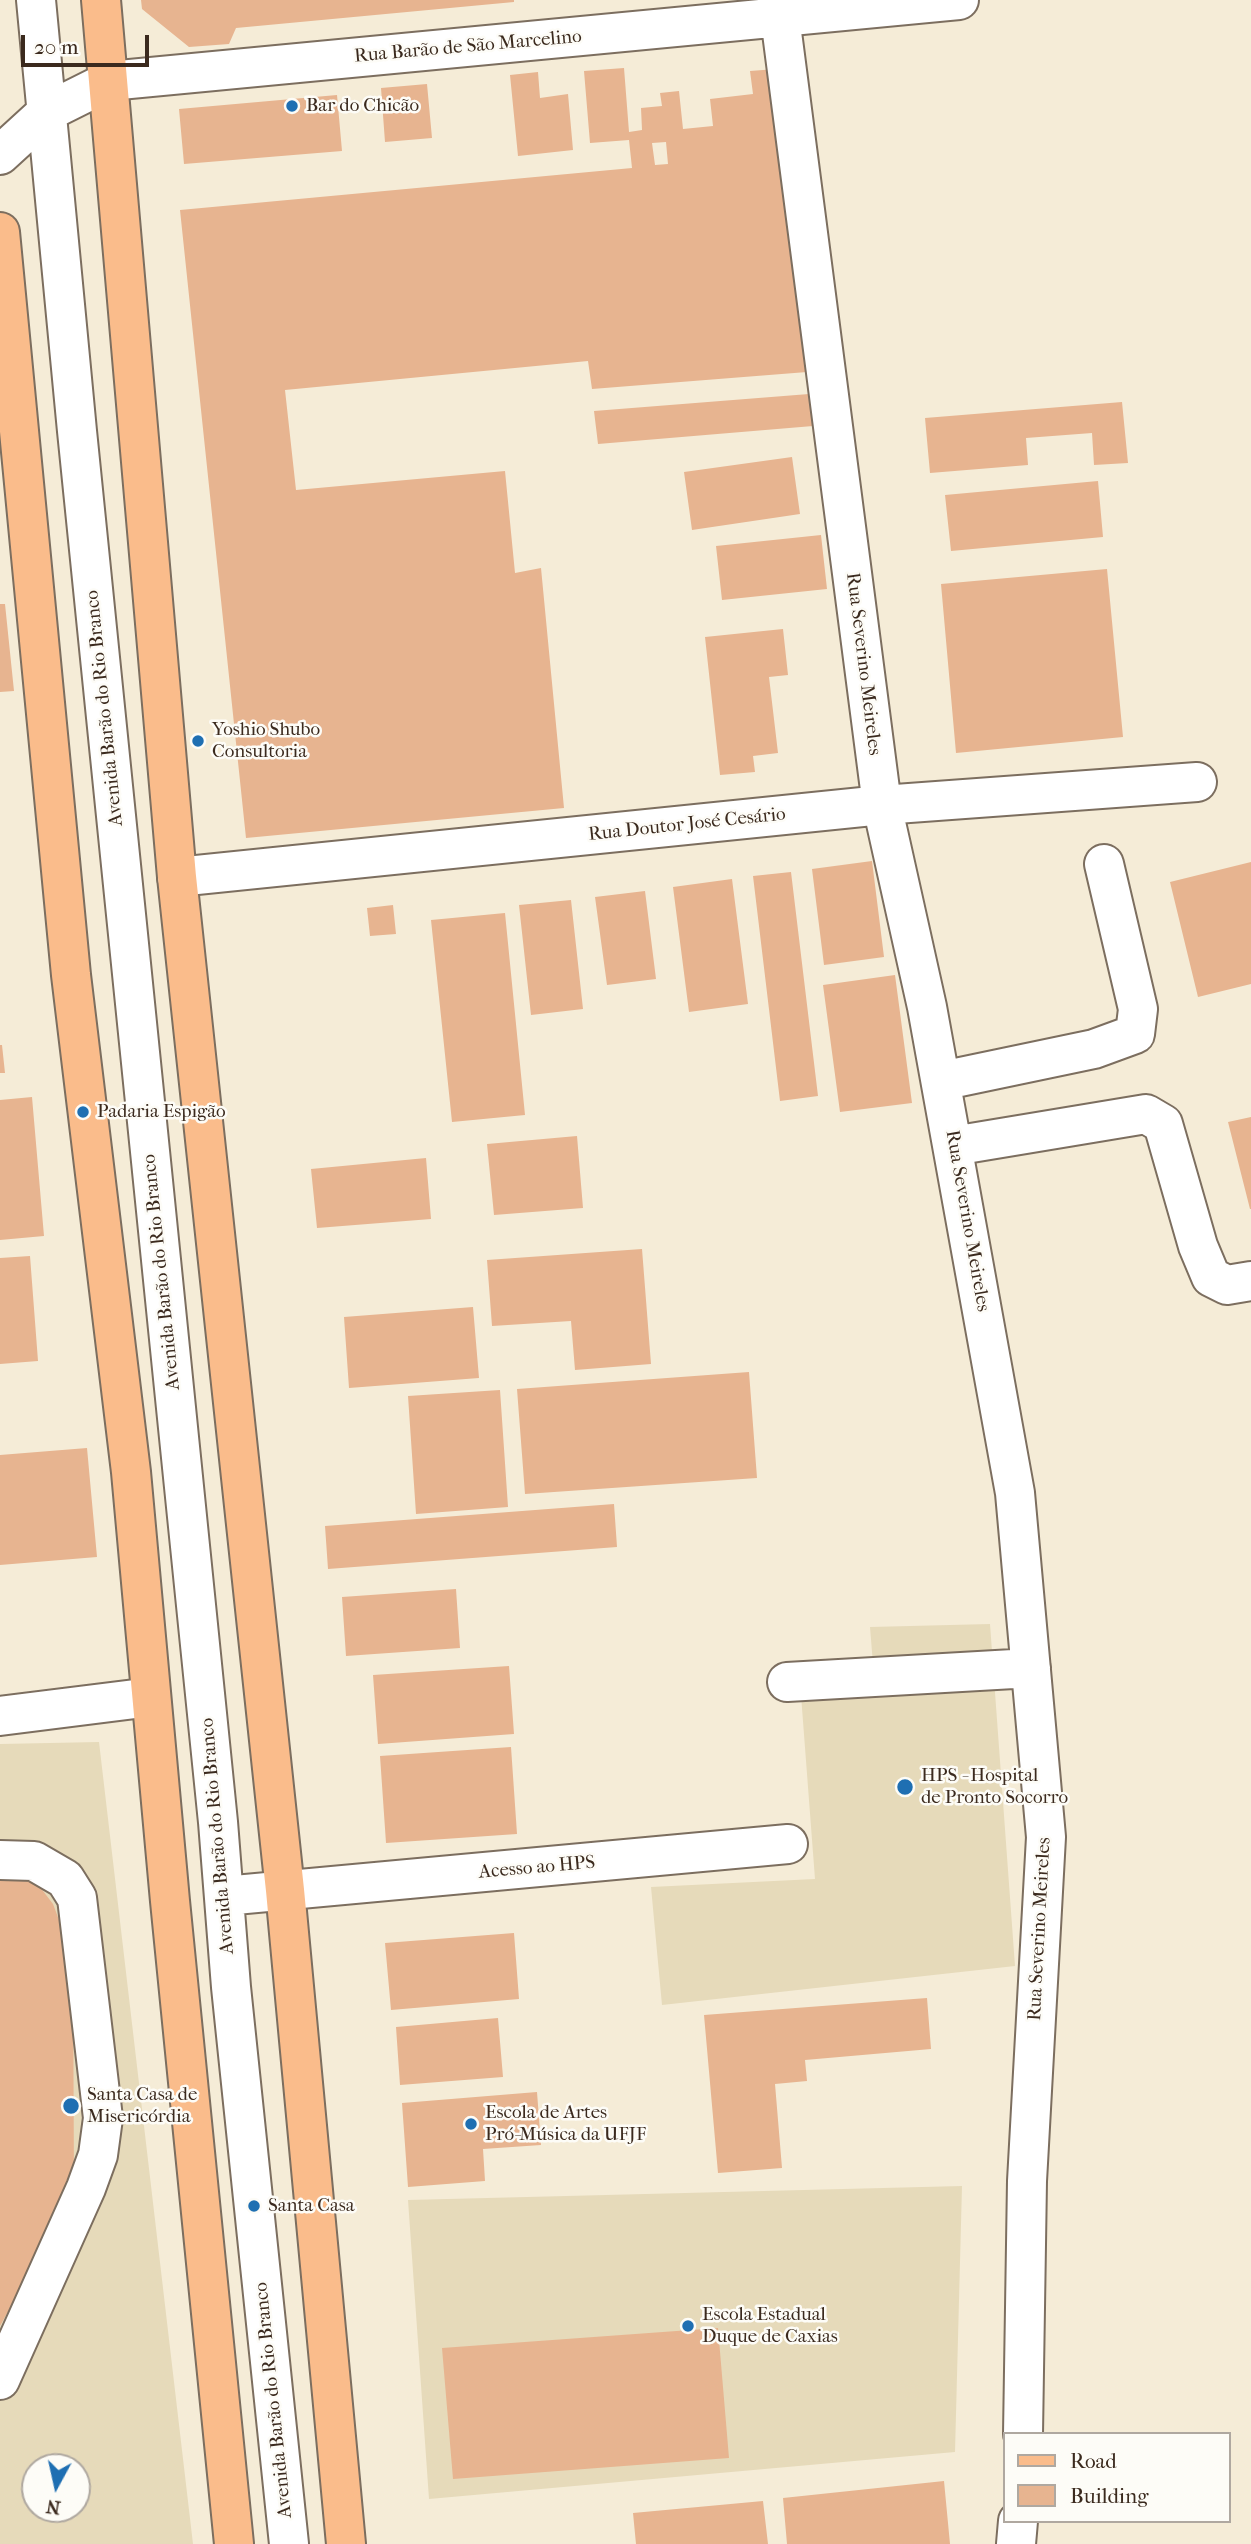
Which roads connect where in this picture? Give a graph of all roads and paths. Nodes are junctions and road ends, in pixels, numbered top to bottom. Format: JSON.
{"nodes":[{"id":1,"x":36,"y":0,"type":"edge"},
{"id":2,"x":101,"y":0,"type":"edge"},
{"id":3,"x":959,"y":0,"type":"edge"},
{"id":4,"x":780,"y":17,"type":"junction"},
{"id":5,"x":109,"y":81,"type":"junction"},
{"id":6,"x":47,"y":112,"type":"junction"},
{"id":7,"x":0,"y":155,"type":"edge"},
{"id":8,"x":0,"y":232,"type":"edge"},
{"id":9,"x":1197,"y":782,"type":"dead end"},
{"id":10,"x":882,"y":805,"type":"junction"},
{"id":11,"x":1104,"y":864,"type":"dead end"},
{"id":12,"x":177,"y":877,"type":"junction"},
{"id":13,"x":941,"y":1081,"type":"junction"},
{"id":14,"x":953,"y":1146,"type":"junction"},
{"id":15,"x":1251,"y":1282,"type":"edge"},
{"id":16,"x":1031,"y":1668,"type":"junction"},
{"id":17,"x":787,"y":1682,"type":"dead end"},
{"id":18,"x":151,"y":1697,"type":"junction"},
{"id":19,"x":0,"y":1716,"type":"edge"},
{"id":20,"x":788,"y":1844,"type":"dead end"},
{"id":21,"x":0,"y":1860,"type":"edge"},
{"id":22,"x":285,"y":1890,"type":"junction"},
{"id":23,"x":224,"y":1896,"type":"junction"},
{"id":24,"x":0,"y":2380,"type":"edge"},
{"id":25,"x":1023,"y":2432,"type":"edge"},
{"id":26,"x":1018,"y":2523,"type":"edge"},
{"id":27,"x":234,"y":2544,"type":"edge"},
{"id":28,"x":289,"y":2544,"type":"edge"},
{"id":29,"x":346,"y":2544,"type":"edge"},
{"id":30,"x":1016,"y":2544,"type":"edge"}],
"edges":[{"from":1,"to":6,"type":"street","name":"Avenida Barão do Rio Branco"},
{"from":2,"to":5,"type":"main road"},
{"from":3,"to":4,"type":"street","name":"Rua Barão de São Marcelino"},
{"from":4,"to":5,"type":"street","name":"Rua Barão de São Marcelino"},
{"from":4,"to":10,"type":"street","name":"Rua Severino Meireles"},
{"from":5,"to":6,"type":"street","name":"Rua Barão de São Marcelino"},
{"from":5,"to":12,"type":"main road"},
{"from":6,"to":7,"type":"street","name":"Rua Barão de São Marcelino"},
{"from":6,"to":23,"type":"street","name":"Avenida Barão do Rio Branco"},
{"from":8,"to":18,"type":"main road"},
{"from":9,"to":10,"type":"street","name":"Rua Doutor José Cesário"},
{"from":10,"to":12,"type":"street","name":"Rua Doutor José Cesário"},
{"from":10,"to":13,"type":"street","name":"Rua Severino Meireles"},
{"from":11,"to":13,"type":"street"},
{"from":12,"to":22,"type":"main road"},
{"from":13,"to":14,"type":"street","name":"Rua Severino Meireles"},
{"from":14,"to":15,"type":"street"},
{"from":14,"to":16,"type":"street","name":"Rua Severino Meireles"},
{"from":16,"to":17,"type":"street"},
{"from":16,"to":25,"type":"street","name":"Rua Severino Meireles"},
{"from":18,"to":19,"type":"street"},
{"from":18,"to":27,"type":"main road"},
{"from":20,"to":22,"type":"street","name":"Acesso ao HPS"},
{"from":21,"to":24,"type":"street"},
{"from":22,"to":23,"type":"street","name":"Acesso ao HPS"},
{"from":22,"to":29,"type":"main road"},
{"from":23,"to":28,"type":"street","name":"Avenida Barão do Rio Branco"},
{"from":26,"to":30,"type":"street"}]}
